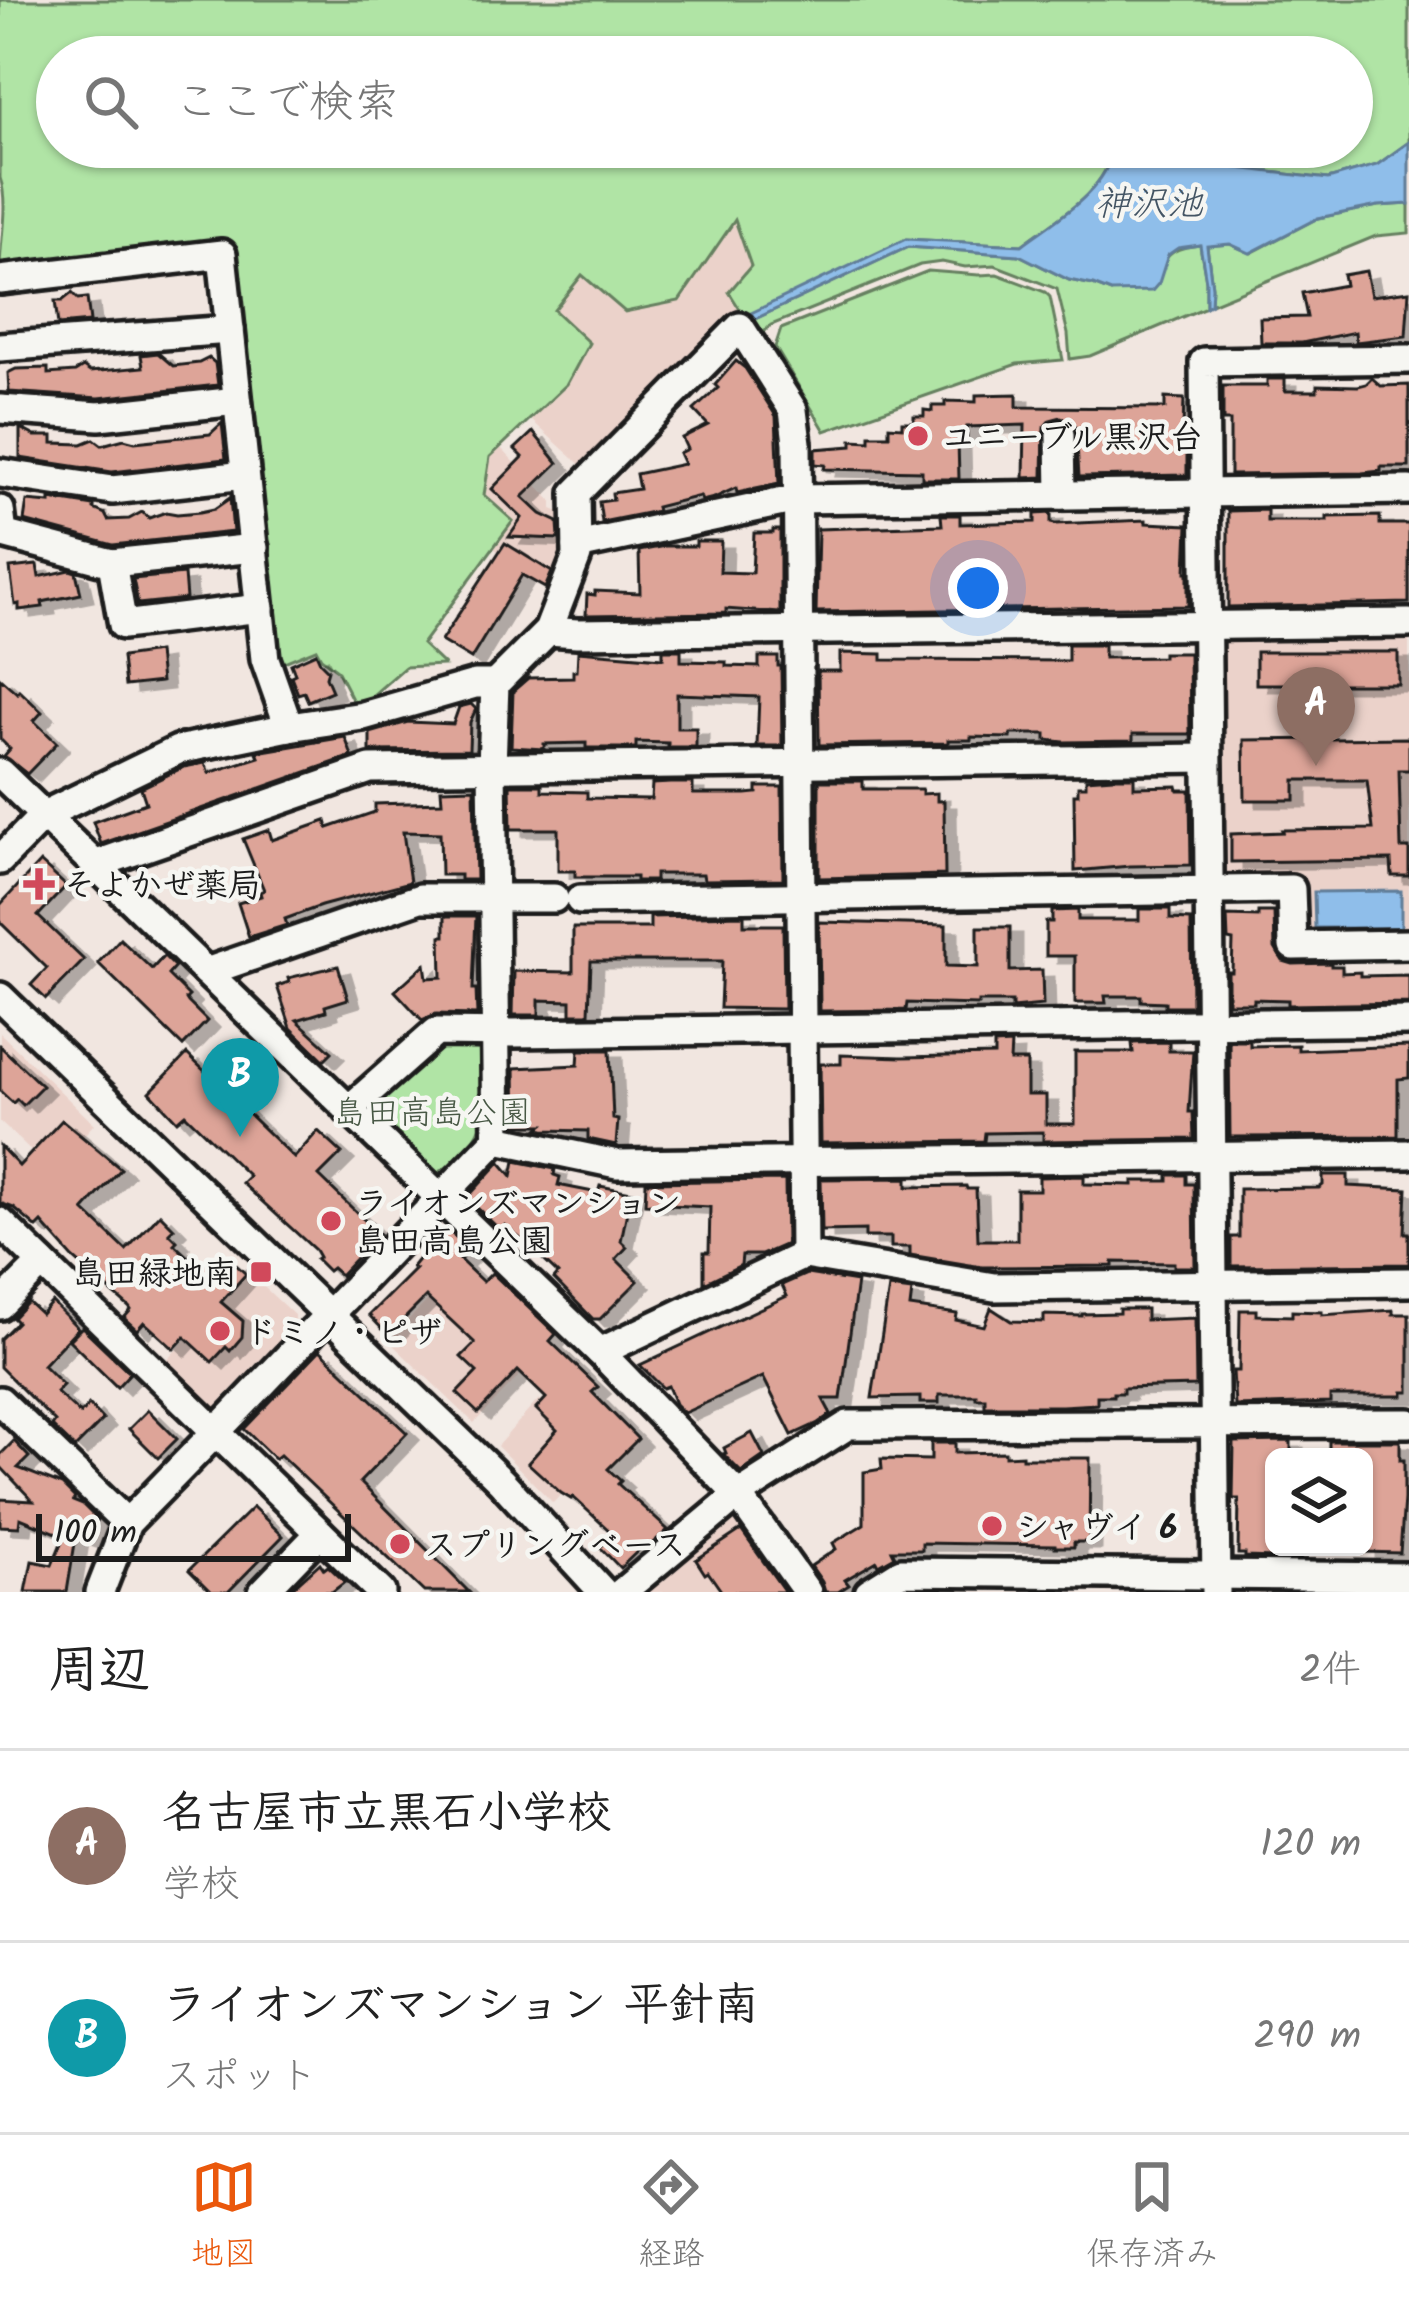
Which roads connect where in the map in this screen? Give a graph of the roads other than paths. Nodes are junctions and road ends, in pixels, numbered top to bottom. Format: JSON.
{"nodes":[{"id":1,"x":0,"y":280,"type":"edge"},
{"id":2,"x":230,"y":330,"type":"junction"},
{"id":3,"x":0,"y":347,"type":"edge"},
{"id":4,"x":1409,"y":359,"type":"edge"},
{"id":5,"x":237,"y":401,"type":"junction"},
{"id":6,"x":0,"y":409,"type":"edge"},
{"id":7,"x":1060,"y":435,"type":"dead end"},
{"id":8,"x":0,"y":473,"type":"edge"},
{"id":9,"x":245,"y":475,"type":"junction"},
{"id":10,"x":1409,"y":490,"type":"edge"},
{"id":11,"x":1206,"y":493,"type":"junction"},
{"id":12,"x":1060,"y":495,"type":"junction"},
{"id":13,"x":797,"y":500,"type":"junction"},
{"id":14,"x":0,"y":510,"type":"edge"},
{"id":15,"x":577,"y":545,"type":"junction"},
{"id":16,"x":254,"y":548,"type":"junction"},
{"id":17,"x":112,"y":563,"type":"junction"},
{"id":18,"x":260,"y":608,"type":"junction"},
{"id":19,"x":1409,"y":622,"type":"edge"},
{"id":20,"x":1207,"y":625,"type":"junction"},
{"id":21,"x":548,"y":631,"type":"junction"},
{"id":22,"x":799,"y":631,"type":"junction"},
{"id":23,"x":495,"y":684,"type":"junction"},
{"id":24,"x":289,"y":727,"type":"junction"},
{"id":25,"x":1208,"y":758,"type":"junction"},
{"id":26,"x":800,"y":764,"type":"junction"},
{"id":27,"x":493,"y":766,"type":"junction"},
{"id":28,"x":0,"y":773,"type":"edge"},
{"id":29,"x":44,"y":815,"type":"junction"},
{"id":30,"x":0,"y":860,"type":"edge"},
{"id":31,"x":94,"y":865,"type":"junction"},
{"id":32,"x":1209,"y":890,"type":"junction"},
{"id":33,"x":801,"y":897,"type":"junction"},
{"id":34,"x":494,"y":900,"type":"junction"},
{"id":35,"x":1409,"y":944,"type":"edge"},
{"id":36,"x":206,"y":973,"type":"junction"},
{"id":37,"x":0,"y":997,"type":"edge"},
{"id":38,"x":1409,"y":1021,"type":"edge"},
{"id":39,"x":1210,"y":1024,"type":"junction"},
{"id":40,"x":803,"y":1030,"type":"junction"},
{"id":41,"x":497,"y":1034,"type":"junction"},
{"id":42,"x":348,"y":1110,"type":"junction"},
{"id":43,"x":497,"y":1139,"type":"junction"},
{"id":44,"x":1409,"y":1154,"type":"edge"},
{"id":45,"x":1211,"y":1156,"type":"junction"},
{"id":46,"x":804,"y":1162,"type":"junction"},
{"id":47,"x":439,"y":1198,"type":"junction"},
{"id":48,"x":0,"y":1222,"type":"edge"},
{"id":49,"x":804,"y":1255,"type":"junction"},
{"id":50,"x":42,"y":1263,"type":"junction"},
{"id":51,"x":1409,"y":1282,"type":"edge"},
{"id":52,"x":1213,"y":1285,"type":"junction"},
{"id":53,"x":0,"y":1306,"type":"edge"},
{"id":54,"x":328,"y":1315,"type":"junction"},
{"id":55,"x":600,"y":1352,"type":"junction"},
{"id":56,"x":4,"y":1414,"type":"edge"},
{"id":57,"x":1214,"y":1423,"type":"junction"},
{"id":58,"x":1409,"y":1423,"type":"edge"},
{"id":59,"x":216,"y":1432,"type":"junction"},
{"id":60,"x":738,"y":1496,"type":"junction"},
{"id":61,"x":127,"y":1522,"type":"junction"},
{"id":62,"x":320,"y":1533,"type":"junction"},
{"id":63,"x":1409,"y":1577,"type":"edge"},
{"id":64,"x":1216,"y":1583,"type":"edge"},
{"id":65,"x":100,"y":1592,"type":"edge"},
{"id":66,"x":263,"y":1592,"type":"edge"},
{"id":67,"x":380,"y":1592,"type":"edge"},
{"id":68,"x":603,"y":1592,"type":"edge"},
{"id":69,"x":622,"y":1592,"type":"edge"},
{"id":70,"x":807,"y":1592,"type":"edge"},
{"id":71,"x":869,"y":1592,"type":"edge"}],
"edges":[{"from":1,"to":2,"type":"street"},
{"from":2,"to":3,"type":"street"},
{"from":2,"to":5,"type":"street"},
{"from":4,"to":11,"type":"street"},
{"from":5,"to":6,"type":"street"},
{"from":5,"to":9,"type":"street"},
{"from":7,"to":12,"type":"street"},
{"from":8,"to":9,"type":"street"},
{"from":9,"to":16,"type":"street"},
{"from":10,"to":11,"type":"street"},
{"from":11,"to":12,"type":"street"},
{"from":11,"to":20,"type":"street"},
{"from":12,"to":13,"type":"street"},
{"from":13,"to":15,"type":"street"},
{"from":13,"to":15,"type":"street"},
{"from":13,"to":22,"type":"street"},
{"from":14,"to":17,"type":"street"},
{"from":15,"to":21,"type":"street"},
{"from":16,"to":17,"type":"street"},
{"from":16,"to":18,"type":"street"},
{"from":17,"to":18,"type":"street"},
{"from":18,"to":24,"type":"street"},
{"from":19,"to":20,"type":"street"},
{"from":20,"to":22,"type":"street"},
{"from":20,"to":25,"type":"street"},
{"from":21,"to":22,"type":"street"},
{"from":21,"to":23,"type":"street"},
{"from":22,"to":26,"type":"street"},
{"from":23,"to":24,"type":"street"},
{"from":23,"to":27,"type":"street"},
{"from":24,"to":29,"type":"street"},
{"from":25,"to":26,"type":"street"},
{"from":25,"to":32,"type":"street"},
{"from":26,"to":27,"type":"street"},
{"from":26,"to":33,"type":"street"},
{"from":27,"to":31,"type":"street"},
{"from":27,"to":34,"type":"street"},
{"from":28,"to":29,"type":"street"},
{"from":29,"to":30,"type":"street"},
{"from":29,"to":31,"type":"street"},
{"from":31,"to":36,"type":"street"},
{"from":32,"to":33,"type":"street"},
{"from":32,"to":35,"type":"street"},
{"from":32,"to":39,"type":"street"},
{"from":33,"to":34,"type":"street"},
{"from":33,"to":40,"type":"street"},
{"from":34,"to":36,"type":"street"},
{"from":34,"to":41,"type":"street"},
{"from":36,"to":42,"type":"street"},
{"from":37,"to":54,"type":"street"},
{"from":38,"to":39,"type":"street"},
{"from":39,"to":40,"type":"street"},
{"from":39,"to":45,"type":"street"},
{"from":40,"to":41,"type":"street"},
{"from":40,"to":46,"type":"street"},
{"from":41,"to":42,"type":"street"},
{"from":41,"to":43,"type":"street"},
{"from":42,"to":47,"type":"street"},
{"from":43,"to":46,"type":"street"},
{"from":43,"to":47,"type":"street"},
{"from":44,"to":45,"type":"street"},
{"from":45,"to":46,"type":"street"},
{"from":45,"to":52,"type":"street"},
{"from":46,"to":49,"type":"street"},
{"from":47,"to":54,"type":"street"},
{"from":47,"to":55,"type":"street"},
{"from":48,"to":50,"type":"street"},
{"from":49,"to":52,"type":"street"},
{"from":49,"to":55,"type":"street"},
{"from":50,"to":53,"type":"street"},
{"from":50,"to":59,"type":"street"},
{"from":51,"to":52,"type":"street"},
{"from":52,"to":57,"type":"street"},
{"from":54,"to":59,"type":"street"},
{"from":54,"to":68,"type":"street"},
{"from":55,"to":60,"type":"street"},
{"from":56,"to":61,"type":"street"},
{"from":57,"to":58,"type":"street"},
{"from":57,"to":60,"type":"street"},
{"from":57,"to":64,"type":"street"},
{"from":59,"to":61,"type":"street"},
{"from":59,"to":62,"type":"street"},
{"from":60,"to":69,"type":"street"},
{"from":60,"to":70,"type":"street"},
{"from":61,"to":65,"type":"street"},
{"from":62,"to":66,"type":"street"},
{"from":62,"to":67,"type":"street"},
{"from":63,"to":64,"type":"street"},
{"from":64,"to":71,"type":"street"}]}
